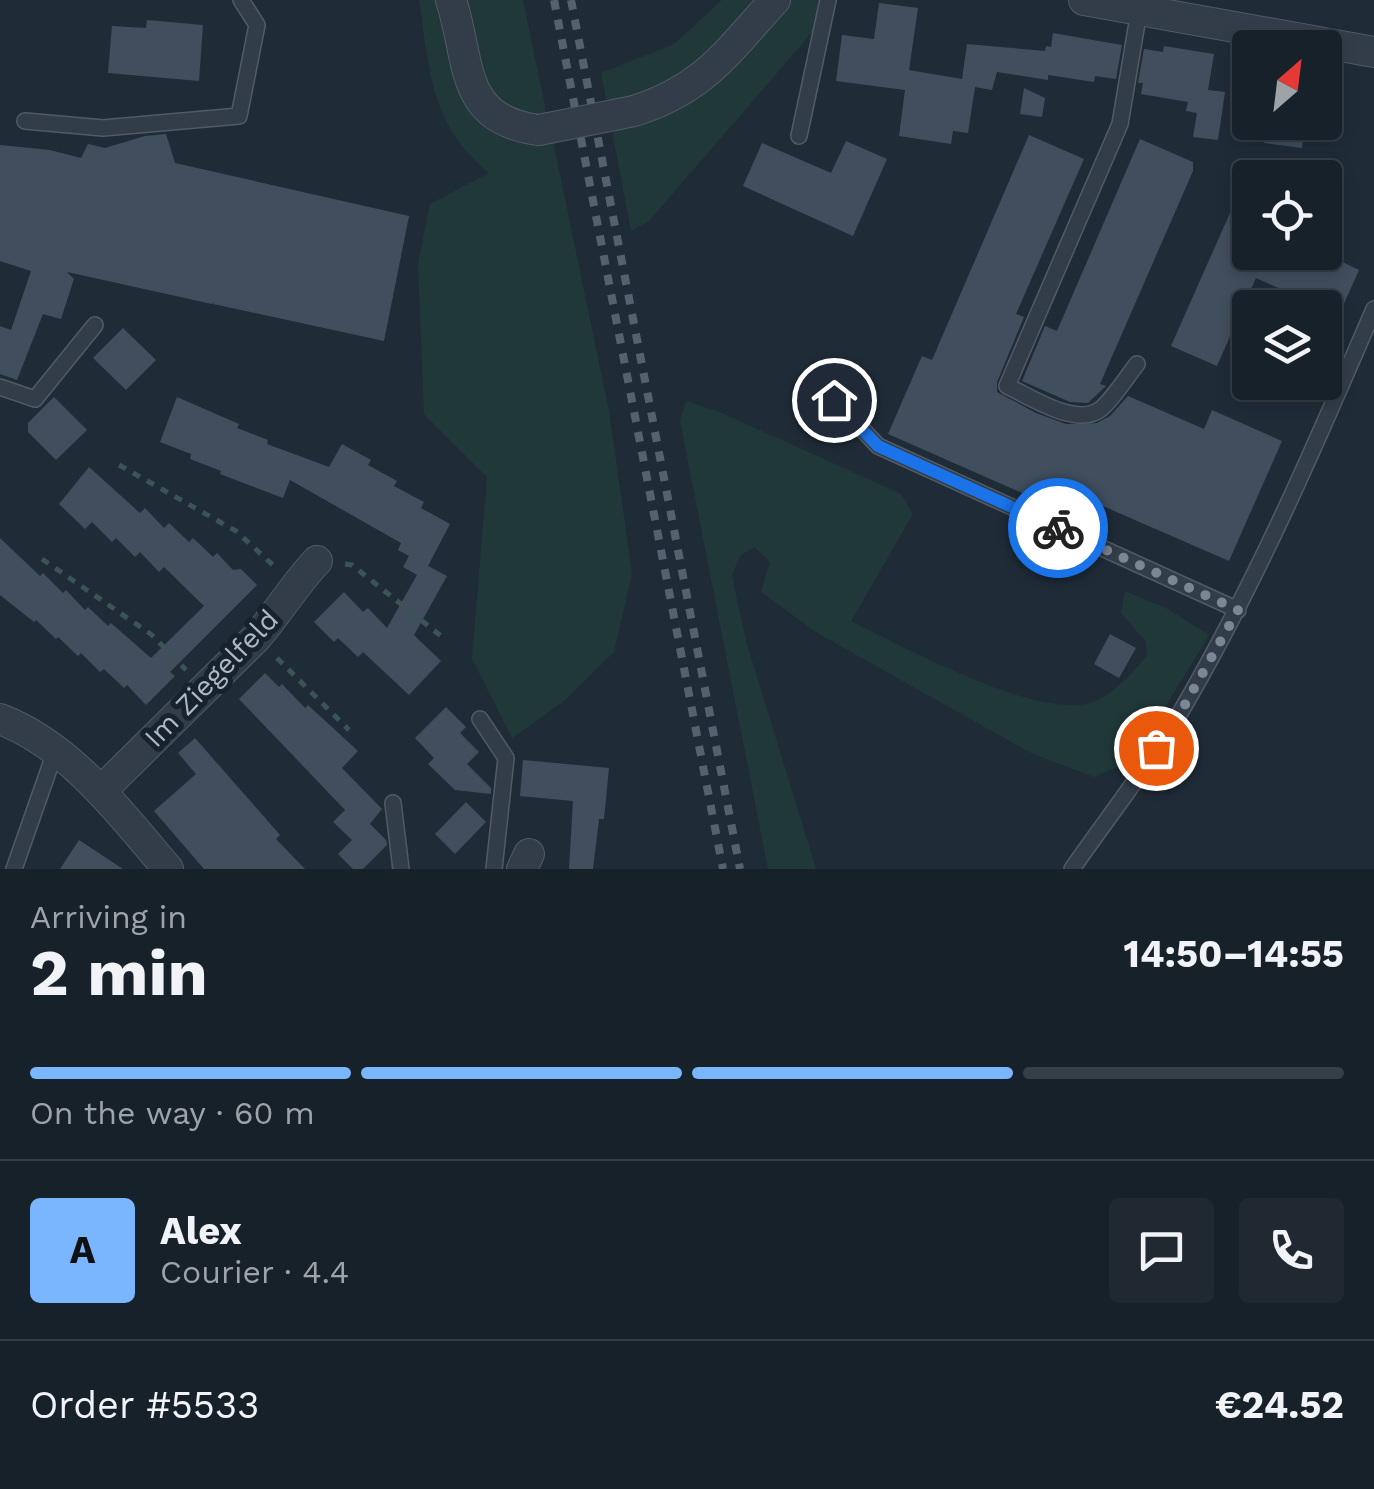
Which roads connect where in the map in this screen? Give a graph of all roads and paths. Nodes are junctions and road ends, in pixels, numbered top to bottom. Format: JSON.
{"nodes":[{"id":1,"x":241,"y":0,"type":"edge"},
{"id":2,"x":452,"y":0,"type":"edge"},
{"id":3,"x":776,"y":0,"type":"edge"},
{"id":4,"x":828,"y":0,"type":"edge"},
{"id":5,"x":1084,"y":0,"type":"edge"},
{"id":6,"x":1139,"y":10,"type":"junction"},
{"id":7,"x":1374,"y":52,"type":"edge"},
{"id":8,"x":25,"y":121,"type":"dead end"},
{"id":9,"x":799,"y":136,"type":"dead end"},
{"id":10,"x":1374,"y":308,"type":"edge"},
{"id":11,"x":96,"y":325,"type":"dead end"},
{"id":12,"x":1137,"y":364,"type":"dead end"},
{"id":13,"x":0,"y":387,"type":"edge"},
{"id":14,"x":834,"y":400,"type":"dead end"},
{"id":15,"x":119,"y":465,"type":"dead end"},
{"id":16,"x":42,"y":558,"type":"dead end"},
{"id":17,"x":317,"y":561,"type":"joint"},
{"id":18,"x":294,"y":585,"type":"junction"},
{"id":19,"x":1238,"y":610,"type":"junction"},
{"id":20,"x":256,"y":638,"type":"junction"},
{"id":21,"x":446,"y":640,"type":"dead end"},
{"id":22,"x":205,"y":690,"type":"junction"},
{"id":23,"x":0,"y":719,"type":"edge"},
{"id":24,"x":480,"y":719,"type":"dead end"},
{"id":25,"x":349,"y":730,"type":"dead end"},
{"id":26,"x":55,"y":752,"type":"junction"},
{"id":27,"x":101,"y":791,"type":"junction"},
{"id":28,"x":393,"y":803,"type":"dead end"},
{"id":29,"x":14,"y":869,"type":"edge"},
{"id":30,"x":168,"y":869,"type":"edge"},
{"id":31,"x":401,"y":869,"type":"edge"},
{"id":32,"x":494,"y":869,"type":"edge"},
{"id":33,"x":1072,"y":869,"type":"edge"}],
"edges":[{"from":1,"to":8,"type":"lane"},
{"from":2,"to":3,"type":"street","bridge":true},
{"from":4,"to":9,"type":"lane"},
{"from":5,"to":6,"type":"street"},
{"from":6,"to":7,"type":"street"},
{"from":6,"to":12,"type":"lane"},
{"from":10,"to":19,"type":"lane"},
{"from":11,"to":13,"type":"lane"},
{"from":14,"to":19,"type":"lane"},
{"from":15,"to":18,"type":"path"},
{"from":16,"to":22,"type":"path"},
{"from":17,"to":18,"type":"street","name":"Im Ziegelfeld"},
{"from":17,"to":21,"type":"path"},
{"from":18,"to":20,"type":"street","name":"Im Ziegelfeld"},
{"from":19,"to":33,"type":"lane"},
{"from":20,"to":22,"type":"street","name":"Im Ziegelfeld"},
{"from":20,"to":25,"type":"path"},
{"from":22,"to":27,"type":"street","name":"Im Ziegelfeld"},
{"from":23,"to":26,"type":"street"},
{"from":24,"to":32,"type":"lane"},
{"from":26,"to":27,"type":"street"},
{"from":26,"to":29,"type":"lane"},
{"from":27,"to":30,"type":"street"},
{"from":28,"to":31,"type":"lane"}]}
